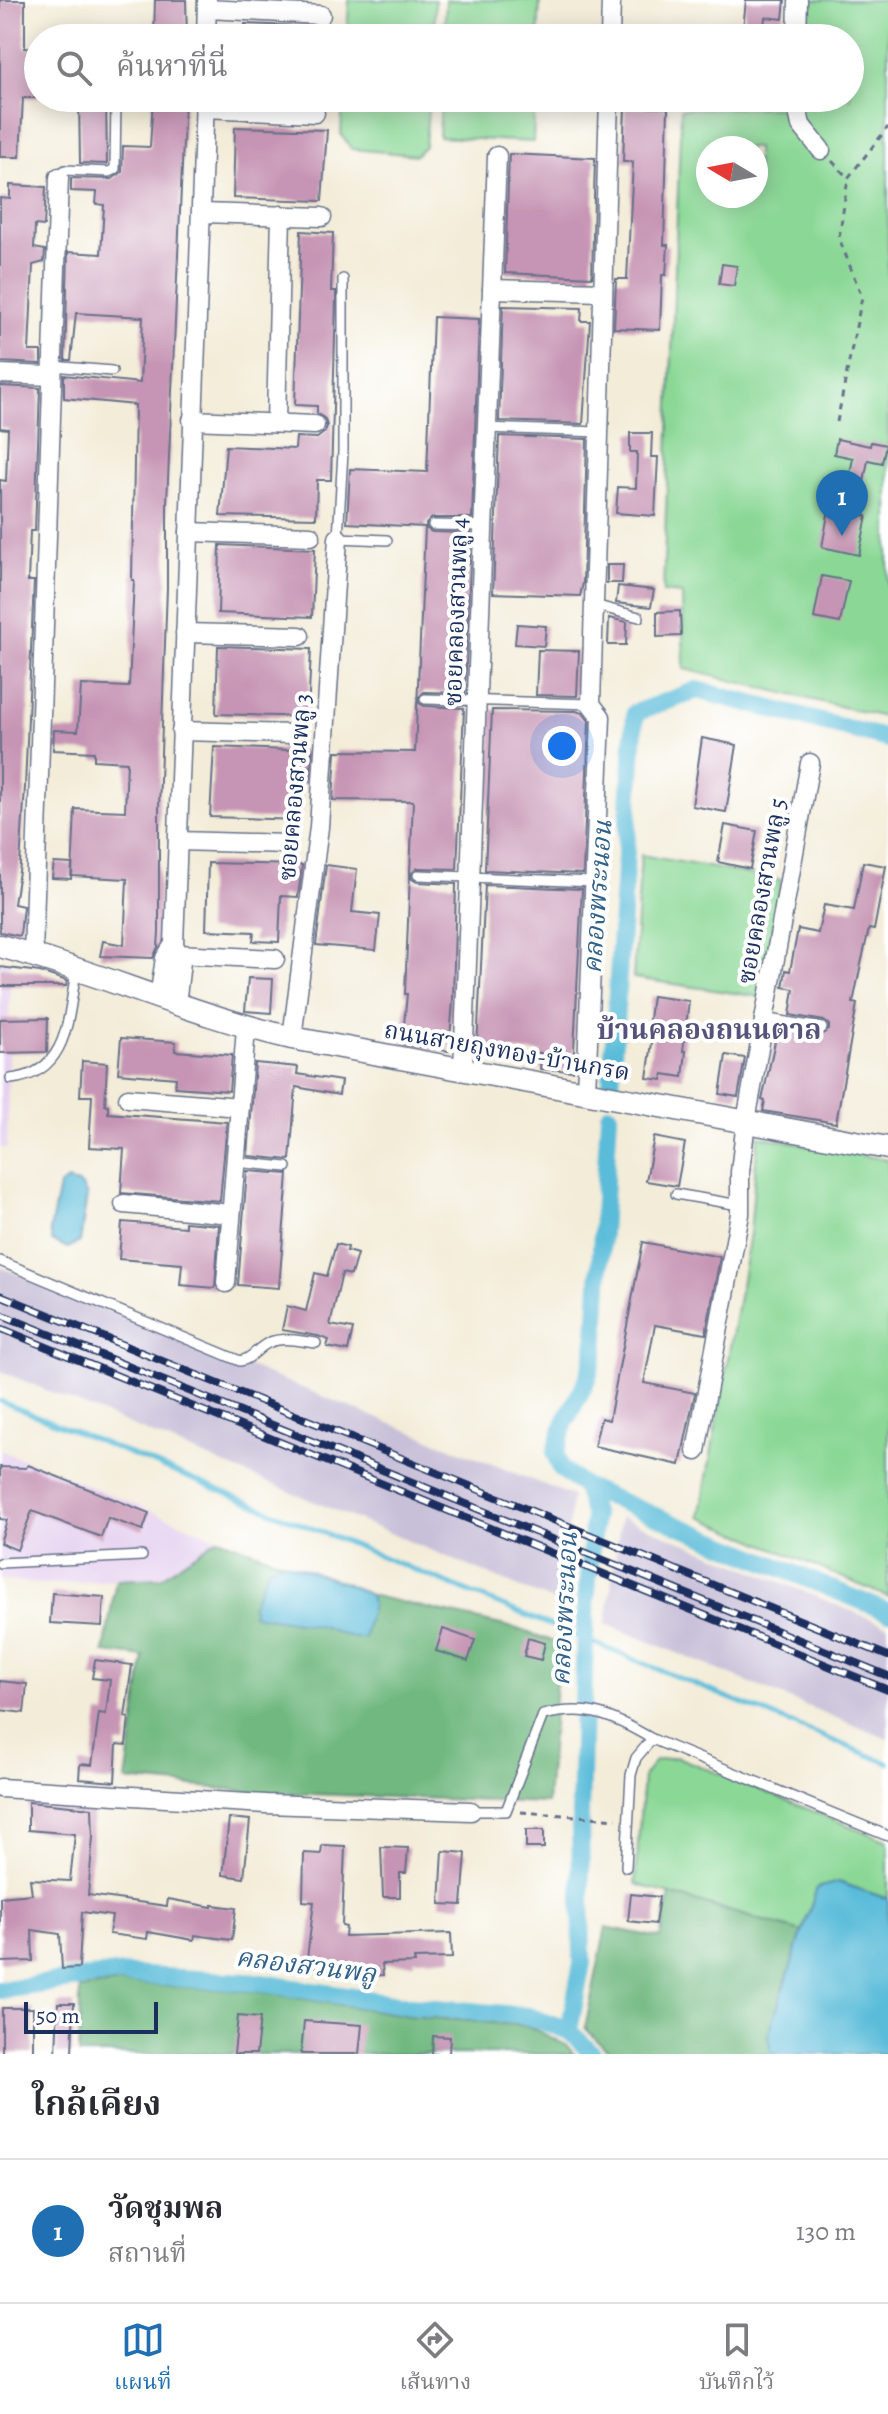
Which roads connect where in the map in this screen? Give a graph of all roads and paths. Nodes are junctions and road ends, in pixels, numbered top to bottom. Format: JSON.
{"nodes":[{"id":1,"x":611,"y":0,"type":"edge"},
{"id":2,"x":798,"y":0,"type":"edge"},
{"id":3,"x":207,"y":5,"type":"edge"},
{"id":4,"x":321,"y":15,"type":"dead end"},
{"id":5,"x":610,"y":24,"type":"edge"},
{"id":6,"x":797,"y":24,"type":"edge"},
{"id":7,"x":116,"y":112,"type":"edge"},
{"id":8,"x":204,"y":112,"type":"edge"},
{"id":9,"x":304,"y":112,"type":"edge"},
{"id":10,"x":609,"y":112,"type":"edge"},
{"id":11,"x":798,"y":112,"type":"edge"},
{"id":12,"x":315,"y":113,"type":"dead end"},
{"id":13,"x":888,"y":127,"type":"edge"},
{"id":14,"x":821,"y":150,"type":"dead end"},
{"id":15,"x":497,"y":156,"type":"dead end"},
{"id":16,"x":59,"y":177,"type":"joint"},
{"id":17,"x":202,"y":213,"type":"junction"},
{"id":18,"x":281,"y":215,"type":"junction"},
{"id":19,"x":322,"y":217,"type":"dead end"},
{"id":20,"x":343,"y":279,"type":"dead end"},
{"id":21,"x":492,"y":289,"type":"junction"},
{"id":22,"x":603,"y":292,"type":"junction"},
{"id":23,"x":52,"y":371,"type":"junction"},
{"id":24,"x":112,"y":371,"type":"dead end"},
{"id":25,"x":0,"y":374,"type":"edge"},
{"id":26,"x":192,"y":420,"type":"junction"},
{"id":27,"x":837,"y":422,"type":"dead end"},
{"id":28,"x":276,"y":423,"type":"junction"},
{"id":29,"x":315,"y":425,"type":"dead end"},
{"id":30,"x":487,"y":428,"type":"junction"},
{"id":31,"x":599,"y":432,"type":"junction"},
{"id":32,"x":433,"y":525,"type":"dead end"},
{"id":33,"x":483,"y":526,"type":"junction"},
{"id":34,"x":189,"y":532,"type":"junction"},
{"id":35,"x":311,"y":536,"type":"dead end"},
{"id":36,"x":338,"y":538,"type":"junction"},
{"id":37,"x":387,"y":540,"type":"dead end"},
{"id":38,"x":594,"y":605,"type":"junction"},
{"id":39,"x":639,"y":617,"type":"dead end"},
{"id":40,"x":185,"y":633,"type":"junction"},
{"id":41,"x":300,"y":636,"type":"dead end"},
{"id":42,"x":425,"y":699,"type":"dead end"},
{"id":43,"x":477,"y":701,"type":"junction"},
{"id":44,"x":591,"y":704,"type":"junction"},
{"id":45,"x":181,"y":731,"type":"junction"},
{"id":46,"x":293,"y":734,"type":"dead end"},
{"id":47,"x":810,"y":763,"type":"dead end"},
{"id":48,"x":178,"y":841,"type":"junction"},
{"id":49,"x":287,"y":844,"type":"dead end"},
{"id":50,"x":418,"y":875,"type":"dead end"},
{"id":51,"x":470,"y":877,"type":"junction"},
{"id":52,"x":594,"y":882,"type":"junction"},
{"id":53,"x":0,"y":946,"type":"edge"},
{"id":54,"x":33,"y":955,"type":"junction"},
{"id":55,"x":174,"y":956,"type":"junction"},
{"id":56,"x":275,"y":959,"type":"dead end"},
{"id":57,"x":77,"y":968,"type":"junction"},
{"id":58,"x":168,"y":1002,"type":"junction"},
{"id":59,"x":763,"y":1018,"type":"junction"},
{"id":60,"x":246,"y":1028,"type":"junction"},
{"id":61,"x":822,"y":1028,"type":"dead end"},
{"id":62,"x":292,"y":1038,"type":"junction"},
{"id":63,"x":463,"y":1070,"type":"junction"},
{"id":64,"x":11,"y":1079,"type":"dead end"},
{"id":65,"x":586,"y":1092,"type":"junction"},
{"id":66,"x":128,"y":1098,"type":"dead end"},
{"id":67,"x":240,"y":1107,"type":"junction"},
{"id":68,"x":746,"y":1121,"type":"junction"},
{"id":69,"x":888,"y":1148,"type":"edge"},
{"id":70,"x":235,"y":1162,"type":"junction"},
{"id":71,"x":287,"y":1167,"type":"dead end"},
{"id":72,"x":676,"y":1194,"type":"dead end"},
{"id":73,"x":124,"y":1204,"type":"dead end"},
{"id":74,"x":739,"y":1205,"type":"junction"},
{"id":75,"x":231,"y":1214,"type":"junction"},
{"id":76,"x":0,"y":1261,"type":"edge"},
{"id":77,"x":226,"y":1283,"type":"dead end"},
{"id":78,"x":316,"y":1343,"type":"dead end"},
{"id":79,"x":696,"y":1451,"type":"dead end"},
{"id":80,"x":142,"y":1556,"type":"dead end"},
{"id":81,"x":0,"y":1563,"type":"edge"},
{"id":82,"x":652,"y":1739,"type":"junction"},
{"id":83,"x":0,"y":1788,"type":"edge"},
{"id":84,"x":471,"y":1811,"type":"joint"},
{"id":85,"x":506,"y":1811,"type":"junction"},
{"id":86,"x":617,"y":1819,"type":"dead end"},
{"id":87,"x":888,"y":1836,"type":"edge"},
{"id":88,"x":626,"y":1867,"type":"dead end"}],
"edges":[{"from":1,"to":5,"type":"street"},
{"from":2,"to":6,"type":"street"},
{"from":3,"to":4,"type":"street"},
{"from":7,"to":16,"type":"lane"},
{"from":8,"to":17,"type":"street"},
{"from":9,"to":12,"type":"street"},
{"from":10,"to":22,"type":"street"},
{"from":11,"to":14,"type":"street"},
{"from":13,"to":27,"type":"path"},
{"from":15,"to":21,"type":"street","name":"ซอยคลองสวนพลู 4"},
{"from":16,"to":23,"type":"street"},
{"from":17,"to":18,"type":"street"},
{"from":17,"to":26,"type":"street"},
{"from":18,"to":19,"type":"street"},
{"from":18,"to":28,"type":"street"},
{"from":20,"to":36,"type":"lane"},
{"from":21,"to":22,"type":"street"},
{"from":21,"to":30,"type":"street","name":"ซอยคลองสวนพลู 4"},
{"from":22,"to":31,"type":"street"},
{"from":23,"to":24,"type":"lane"},
{"from":23,"to":25,"type":"street"},
{"from":23,"to":54,"type":"street"},
{"from":26,"to":28,"type":"street"},
{"from":26,"to":34,"type":"street"},
{"from":28,"to":29,"type":"street"},
{"from":30,"to":31,"type":"lane"},
{"from":30,"to":33,"type":"street","name":"ซอยคลองสวนพลู 4"},
{"from":31,"to":38,"type":"street"},
{"from":32,"to":33,"type":"lane"},
{"from":33,"to":43,"type":"street","name":"ซอยคลองสวนพลู 4"},
{"from":34,"to":35,"type":"street"},
{"from":34,"to":40,"type":"street"},
{"from":36,"to":37,"type":"lane"},
{"from":36,"to":62,"type":"street","name":"ซอยคลองสวนพลู 3"},
{"from":38,"to":39,"type":"lane"},
{"from":38,"to":44,"type":"street"},
{"from":40,"to":41,"type":"street"},
{"from":40,"to":45,"type":"street"},
{"from":42,"to":43,"type":"lane"},
{"from":43,"to":44,"type":"lane"},
{"from":43,"to":51,"type":"street","name":"ซอยคลองสวนพลู 4"},
{"from":44,"to":52,"type":"street"},
{"from":45,"to":46,"type":"street"},
{"from":45,"to":48,"type":"street"},
{"from":47,"to":59,"type":"street","name":"ซอยคลองสวนพลู 5"},
{"from":48,"to":49,"type":"street"},
{"from":48,"to":55,"type":"street"},
{"from":50,"to":51,"type":"lane"},
{"from":51,"to":52,"type":"lane"},
{"from":51,"to":63,"type":"street","name":"ซอยคลองสวนพลู 4"},
{"from":52,"to":65,"type":"street"},
{"from":53,"to":54,"type":"street","name":"ถนนสายถุงทอง-บ้านกรด"},
{"from":54,"to":57,"type":"street","name":"ถนนสายถุงทอง-บ้านกรด"},
{"from":55,"to":56,"type":"street"},
{"from":55,"to":58,"type":"street"},
{"from":57,"to":58,"type":"street","name":"ถนนสายถุงทอง-บ้านกรด"},
{"from":57,"to":64,"type":"lane"},
{"from":58,"to":60,"type":"street","name":"ถนนสายถุงทอง-บ้านกรด"},
{"from":59,"to":61,"type":"lane"},
{"from":59,"to":68,"type":"street","name":"ซอยคลองสวนพลู 5"},
{"from":60,"to":62,"type":"street","name":"ถนนสายถุงทอง-บ้านกรด"},
{"from":60,"to":67,"type":"street"},
{"from":62,"to":63,"type":"street","name":"ถนนสายถุงทอง-บ้านกรด"},
{"from":63,"to":65,"type":"street","name":"ถนนสายถุงทอง-บ้านกรด"},
{"from":65,"to":68,"type":"street","name":"ถนนสายถุงทอง-บ้านกรด"},
{"from":66,"to":67,"type":"street"},
{"from":67,"to":70,"type":"street"},
{"from":68,"to":69,"type":"street","name":"ถนนสายถุงทอง-บ้านกรด"},
{"from":68,"to":74,"type":"street","name":"ซอยคลองสวนพลู 5"},
{"from":70,"to":71,"type":"lane"},
{"from":70,"to":75,"type":"street"},
{"from":72,"to":74,"type":"lane"},
{"from":73,"to":75,"type":"street"},
{"from":74,"to":79,"type":"street","name":"ซอยคลองสวนพลู 5"},
{"from":75,"to":77,"type":"street"},
{"from":76,"to":78,"type":"lane"},
{"from":80,"to":81,"type":"lane"},
{"from":82,"to":85,"type":"lane"},
{"from":82,"to":87,"type":"lane"},
{"from":82,"to":88,"type":"lane"},
{"from":83,"to":84,"type":"street"},
{"from":84,"to":85,"type":"lane"},
{"from":85,"to":86,"type":"path"}]}
